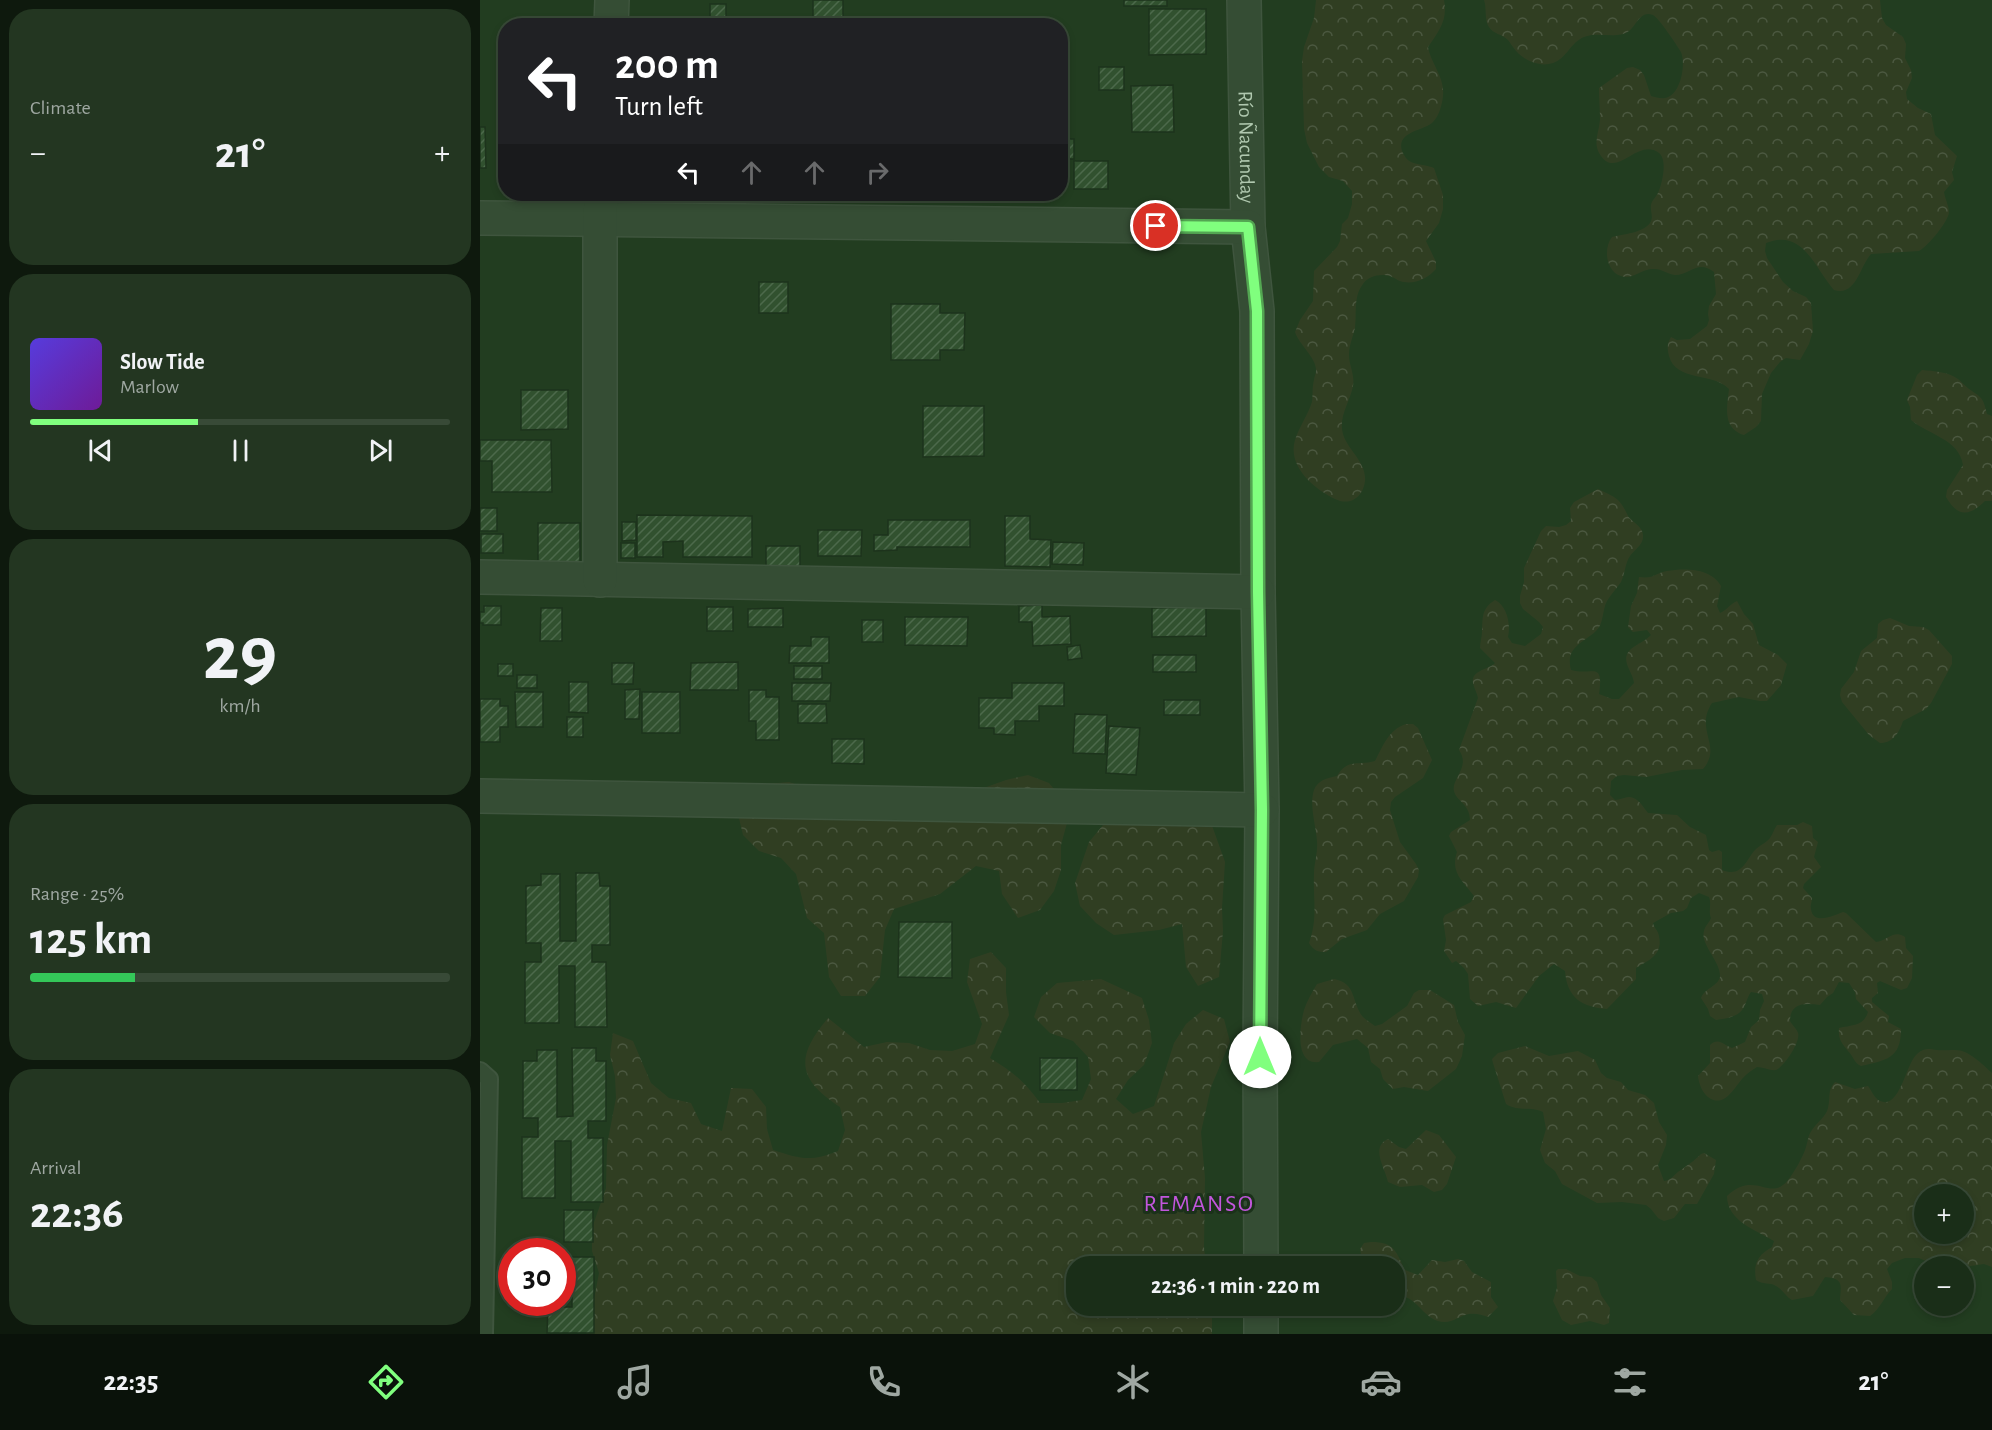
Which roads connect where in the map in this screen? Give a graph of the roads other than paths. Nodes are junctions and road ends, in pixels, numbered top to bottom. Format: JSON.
{"nodes":[{"id":1,"x":612,"y":0,"type":"edge"},
{"id":2,"x":1245,"y":0,"type":"edge"},
{"id":3,"x":611,"y":18,"type":"edge"},
{"id":4,"x":600,"y":206,"type":"edge"},
{"id":5,"x":480,"y":218,"type":"edge"},
{"id":6,"x":1248,"y":227,"type":"junction"},
{"id":7,"x":480,"y":577,"type":"edge"},
{"id":8,"x":600,"y":580,"type":"junction"},
{"id":9,"x":1258,"y":592,"type":"junction"},
{"id":10,"x":480,"y":796,"type":"edge"},
{"id":11,"x":1262,"y":810,"type":"junction"},
{"id":12,"x":480,"y":1071,"type":"edge"},
{"id":13,"x":1261,"y":1256,"type":"edge"},
{"id":14,"x":1261,"y":1316,"type":"edge"},
{"id":15,"x":484,"y":1334,"type":"edge"},
{"id":16,"x":1261,"y":1334,"type":"edge"}],
"edges":[{"from":1,"to":3,"type":"street"},
{"from":2,"to":6,"type":"street","name":"Río Ñacunday"},
{"from":4,"to":5,"type":"street"},
{"from":4,"to":6,"type":"street"},
{"from":4,"to":8,"type":"street"},
{"from":6,"to":9,"type":"street","name":"Río Ñacunday"},
{"from":7,"to":8,"type":"street"},
{"from":8,"to":9,"type":"street"},
{"from":9,"to":11,"type":"street","name":"Río Ñacunday"},
{"from":10,"to":11,"type":"street"},
{"from":11,"to":13,"type":"street","name":"Río Ñacunday"},
{"from":12,"to":15,"type":"lane"},
{"from":14,"to":16,"type":"street"}]}
